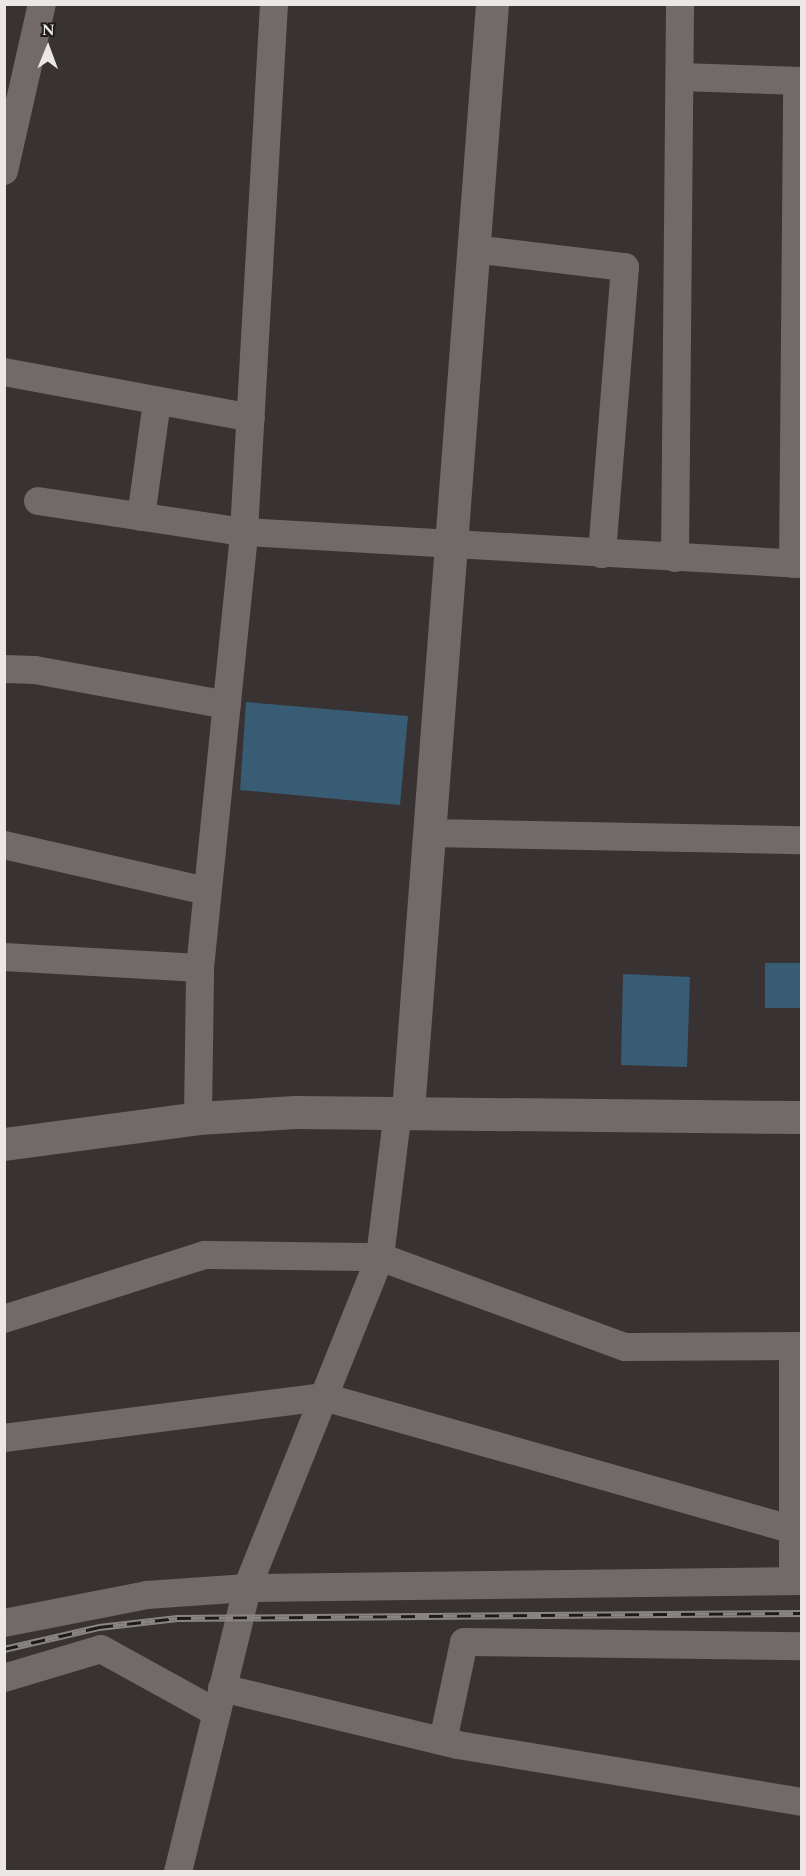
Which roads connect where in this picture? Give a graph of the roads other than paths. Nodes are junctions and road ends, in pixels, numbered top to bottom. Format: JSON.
{"nodes":[{"id":1,"x":42,"y":4,"type":"edge"},
{"id":2,"x":274,"y":4,"type":"edge"},
{"id":3,"x":492,"y":4,"type":"edge"},
{"id":4,"x":680,"y":4,"type":"edge"},
{"id":5,"x":680,"y":77,"type":"junction"},
{"id":6,"x":799,"y":81,"type":"edge"},
{"id":7,"x":5,"y":167,"type":"edge"},
{"id":8,"x":473,"y":249,"type":"junction"},
{"id":9,"x":4,"y":372,"type":"edge"},
{"id":10,"x":157,"y":401,"type":"junction"},
{"id":11,"x":251,"y":418,"type":"junction"},
{"id":12,"x":38,"y":501,"type":"dead end"},
{"id":13,"x":141,"y":517,"type":"junction"},
{"id":14,"x":244,"y":532,"type":"junction"},
{"id":15,"x":451,"y":547,"type":"junction"},
{"id":16,"x":602,"y":554,"type":"junction"},
{"id":17,"x":675,"y":558,"type":"junction"},
{"id":18,"x":797,"y":564,"type":"edge"},
{"id":19,"x":4,"y":669,"type":"edge"},
{"id":20,"x":227,"y":705,"type":"junction"},
{"id":21,"x":429,"y":833,"type":"junction"},
{"id":22,"x":801,"y":840,"type":"edge"},
{"id":23,"x":4,"y":845,"type":"edge"},
{"id":24,"x":207,"y":891,"type":"junction"},
{"id":25,"x":4,"y":957,"type":"edge"},
{"id":26,"x":200,"y":968,"type":"junction"},
{"id":27,"x":403,"y":1111,"type":"junction"},
{"id":28,"x":801,"y":1116,"type":"edge"},
{"id":29,"x":198,"y":1118,"type":"junction"},
{"id":30,"x":4,"y":1144,"type":"edge"},
{"id":31,"x":380,"y":1257,"type":"junction"},
{"id":32,"x":4,"y":1319,"type":"edge"},
{"id":33,"x":797,"y":1346,"type":"edge"},
{"id":34,"x":324,"y":1397,"type":"junction"},
{"id":35,"x":4,"y":1438,"type":"edge"},
{"id":36,"x":792,"y":1529,"type":"junction"},
{"id":37,"x":797,"y":1581,"type":"edge"},
{"id":38,"x":247,"y":1588,"type":"junction"},
{"id":39,"x":4,"y":1623,"type":"edge"},
{"id":40,"x":801,"y":1646,"type":"edge"},
{"id":41,"x":4,"y":1678,"type":"edge"},
{"id":42,"x":219,"y":1701,"type":"junction"},
{"id":43,"x":443,"y":1741,"type":"junction"},
{"id":44,"x":801,"y":1802,"type":"edge"},
{"id":45,"x":178,"y":1872,"type":"edge"}],
"edges":[{"from":1,"to":7,"type":"street"},
{"from":2,"to":11,"type":"street"},
{"from":3,"to":8,"type":"street"},
{"from":4,"to":5,"type":"street"},
{"from":5,"to":6,"type":"street"},
{"from":5,"to":17,"type":"street"},
{"from":6,"to":18,"type":"street"},
{"from":8,"to":15,"type":"street"},
{"from":8,"to":16,"type":"street"},
{"from":9,"to":10,"type":"street"},
{"from":10,"to":11,"type":"street"},
{"from":10,"to":13,"type":"street"},
{"from":11,"to":14,"type":"street"},
{"from":12,"to":13,"type":"street"},
{"from":13,"to":14,"type":"street"},
{"from":14,"to":15,"type":"street"},
{"from":14,"to":20,"type":"street"},
{"from":15,"to":16,"type":"street"},
{"from":15,"to":21,"type":"street"},
{"from":16,"to":17,"type":"street"},
{"from":17,"to":18,"type":"street"},
{"from":19,"to":20,"type":"street"},
{"from":20,"to":24,"type":"street"},
{"from":21,"to":22,"type":"street"},
{"from":21,"to":27,"type":"street"},
{"from":23,"to":24,"type":"street"},
{"from":24,"to":26,"type":"street"},
{"from":25,"to":26,"type":"street"},
{"from":26,"to":29,"type":"street"},
{"from":27,"to":28,"type":"street"},
{"from":27,"to":29,"type":"street"},
{"from":27,"to":31,"type":"street"},
{"from":29,"to":30,"type":"street"},
{"from":31,"to":32,"type":"street"},
{"from":31,"to":33,"type":"street"},
{"from":31,"to":34,"type":"street"},
{"from":33,"to":36,"type":"street"},
{"from":34,"to":35,"type":"street"},
{"from":34,"to":36,"type":"street"},
{"from":34,"to":38,"type":"street"},
{"from":36,"to":37,"type":"street"},
{"from":37,"to":38,"type":"street"},
{"from":38,"to":39,"type":"street"},
{"from":38,"to":42,"type":"street"},
{"from":40,"to":43,"type":"street"},
{"from":41,"to":42,"type":"street"},
{"from":42,"to":43,"type":"street"},
{"from":42,"to":45,"type":"street"},
{"from":43,"to":44,"type":"street"}]}
